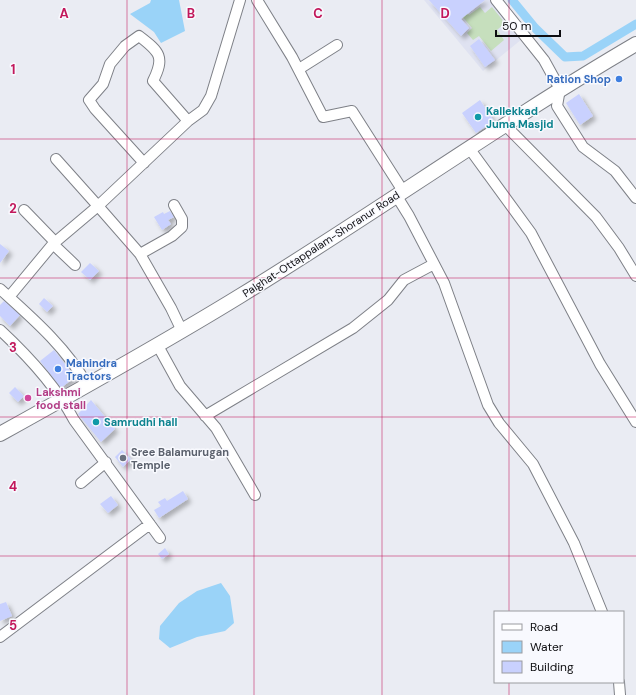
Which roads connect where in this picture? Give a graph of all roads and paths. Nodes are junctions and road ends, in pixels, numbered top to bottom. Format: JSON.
{"nodes":[{"id":1,"x":240,"y":0,"type":"edge"},
{"id":2,"x":257,"y":0,"type":"edge"},
{"id":3,"x":496,"y":0,"type":"edge"},
{"id":4,"x":636,"y":44,"type":"edge"},
{"id":5,"x":337,"y":45,"type":"dead end"},
{"id":6,"x":299,"y":69,"type":"junction"},
{"id":7,"x":560,"y":89,"type":"junction"},
{"id":8,"x":188,"y":121,"type":"junction"},
{"id":9,"x":505,"y":125,"type":"junction"},
{"id":10,"x":469,"y":148,"type":"junction"},
{"id":11,"x":56,"y":159,"type":"dead end"},
{"id":12,"x":144,"y":163,"type":"junction"},
{"id":13,"x":400,"y":193,"type":"junction"},
{"id":14,"x":636,"y":198,"type":"edge"},
{"id":15,"x":174,"y":205,"type":"dead end"},
{"id":16,"x":98,"y":206,"type":"junction"},
{"id":17,"x":24,"y":210,"type":"dead end"},
{"id":18,"x":54,"y":243,"type":"junction"},
{"id":19,"x":140,"y":254,"type":"junction"},
{"id":20,"x":434,"y":264,"type":"junction"},
{"id":21,"x":75,"y":265,"type":"dead end"},
{"id":22,"x":636,"y":276,"type":"edge"},
{"id":23,"x":0,"y":289,"type":"edge"},
{"id":24,"x":9,"y":297,"type":"junction"},
{"id":25,"x":0,"y":330,"type":"edge"},
{"id":26,"x":182,"y":331,"type":"junction"},
{"id":27,"x":158,"y":346,"type":"junction"},
{"id":28,"x":87,"y":385,"type":"junction"},
{"id":29,"x":63,"y":399,"type":"junction"},
{"id":30,"x":205,"y":416,"type":"junction"},
{"id":31,"x":636,"y":422,"type":"edge"},
{"id":32,"x":0,"y":434,"type":"edge"},
{"id":33,"x":106,"y":462,"type":"junction"},
{"id":34,"x":81,"y":483,"type":"dead end"},
{"id":35,"x":255,"y":495,"type":"dead end"},
{"id":36,"x":150,"y":524,"type":"junction"},
{"id":37,"x":160,"y":538,"type":"dead end"},
{"id":38,"x":602,"y":611,"type":"edge"},
{"id":39,"x":0,"y":637,"type":"edge"},
{"id":40,"x":619,"y":683,"type":"edge"},
{"id":41,"x":620,"y":695,"type":"edge"}],
"edges":[{"from":1,"to":8,"type":"street"},
{"from":2,"to":6,"type":"street"},
{"from":3,"to":7,"type":"street"},
{"from":4,"to":7,"type":"main road","name":"Palghat-Ottappalam-Shoranur Road"},
{"from":5,"to":6,"type":"street"},
{"from":6,"to":13,"type":"street"},
{"from":7,"to":9,"type":"main road","name":"Palghat-Ottappalam-Shoranur Road"},
{"from":7,"to":14,"type":"street"},
{"from":8,"to":12,"type":"street"},
{"from":8,"to":12,"type":"street"},
{"from":9,"to":10,"type":"main road","name":"Palghat-Ottappalam-Shoranur Road"},
{"from":9,"to":22,"type":"street"},
{"from":10,"to":13,"type":"main road","name":"Palghat-Ottappalam-Shoranur Road"},
{"from":10,"to":31,"type":"street"},
{"from":11,"to":16,"type":"street"},
{"from":12,"to":16,"type":"street"},
{"from":13,"to":20,"type":"street"},
{"from":13,"to":26,"type":"main road","name":"Palghat-Ottappalam-Shoranur Road"},
{"from":15,"to":19,"type":"street"},
{"from":16,"to":18,"type":"street"},
{"from":16,"to":19,"type":"street"},
{"from":17,"to":18,"type":"street"},
{"from":18,"to":21,"type":"street"},
{"from":18,"to":24,"type":"street"},
{"from":19,"to":26,"type":"street"},
{"from":20,"to":30,"type":"street"},
{"from":20,"to":38,"type":"street"},
{"from":23,"to":24,"type":"street"},
{"from":24,"to":28,"type":"street"},
{"from":25,"to":29,"type":"street"},
{"from":26,"to":27,"type":"main road","name":"Palghat-Ottappalam-Shoranur Road"},
{"from":27,"to":28,"type":"main road","name":"Palghat-Ottappalam-Shoranur Road"},
{"from":27,"to":30,"type":"street"},
{"from":28,"to":29,"type":"main road","name":"Palghat-Ottappalam-Shoranur Road"},
{"from":29,"to":32,"type":"main road","name":"Palghat-Ottappalam-Shoranur Road"},
{"from":29,"to":33,"type":"street"},
{"from":30,"to":35,"type":"street"},
{"from":33,"to":34,"type":"street"},
{"from":33,"to":36,"type":"street"},
{"from":36,"to":37,"type":"street"},
{"from":36,"to":39,"type":"street"},
{"from":40,"to":41,"type":"street"}]}
